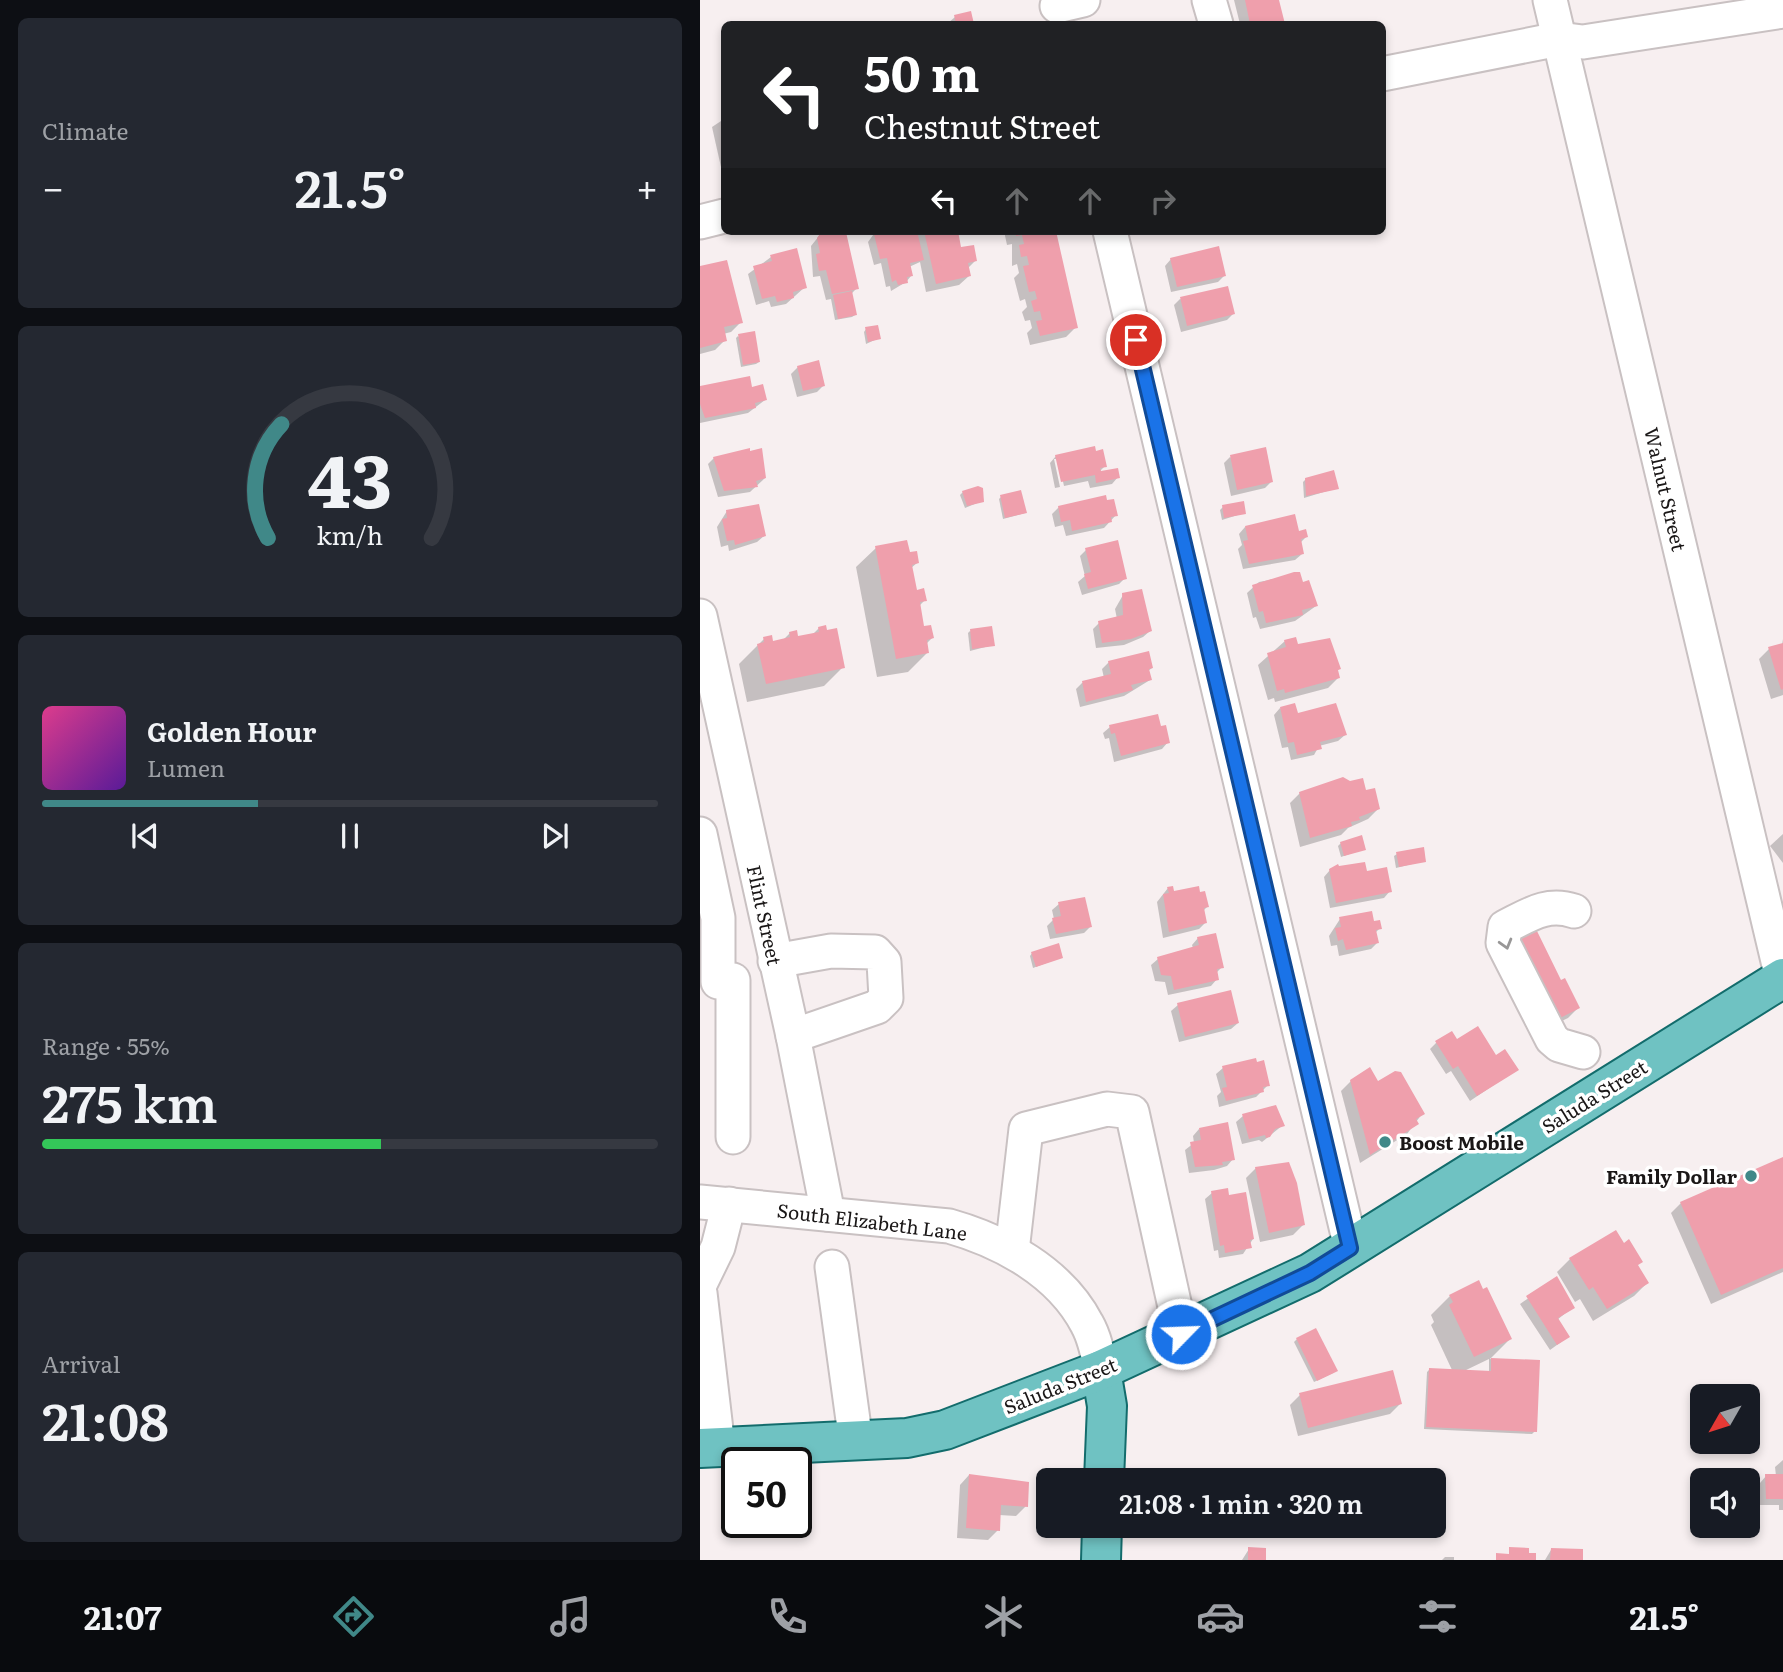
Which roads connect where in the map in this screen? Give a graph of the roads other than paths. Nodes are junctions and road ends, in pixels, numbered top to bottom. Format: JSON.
{"nodes":[{"id":1,"x":1209,"y":0,"type":"edge"},
{"id":2,"x":1550,"y":0,"type":"edge"},
{"id":3,"x":1783,"y":11,"type":"edge"},
{"id":4,"x":1215,"y":21,"type":"edge"},
{"id":5,"x":1559,"y":39,"type":"junction"},
{"id":6,"x":1386,"y":73,"type":"edge"},
{"id":7,"x":721,"y":217,"type":"edge"},
{"id":8,"x":700,"y":222,"type":"edge"},
{"id":9,"x":1111,"y":235,"type":"edge"},
{"id":10,"x":700,"y":616,"type":"edge"},
{"id":11,"x":700,"y":835,"type":"edge"},
{"id":12,"x":708,"y":902,"type":"edge"},
{"id":13,"x":1574,"y":911,"type":"dead end"},
{"id":14,"x":777,"y":967,"type":"junction"},
{"id":15,"x":1783,"y":978,"type":"edge"},
{"id":16,"x":717,"y":983,"type":"edge"},
{"id":17,"x":793,"y":1036,"type":"junction"},
{"id":18,"x":1583,"y":1052,"type":"dead end"},
{"id":19,"x":733,"y":1137,"type":"dead end"},
{"id":20,"x":714,"y":1203,"type":"edge"},
{"id":21,"x":828,"y":1214,"type":"junction"},
{"id":22,"x":1350,"y":1248,"type":"junction"},
{"id":23,"x":1012,"y":1251,"type":"junction"},
{"id":24,"x":832,"y":1267,"type":"dead end"},
{"id":25,"x":700,"y":1284,"type":"edge"},
{"id":26,"x":700,"y":1293,"type":"edge"},
{"id":27,"x":1181,"y":1334,"type":"junction"},
{"id":28,"x":1101,"y":1370,"type":"junction"},
{"id":29,"x":856,"y":1442,"type":"junction"},
{"id":30,"x":709,"y":1447,"type":"edge"},
{"id":31,"x":1104,"y":1468,"type":"edge"},
{"id":32,"x":1102,"y":1538,"type":"edge"},
{"id":33,"x":1101,"y":1560,"type":"edge"}],
"edges":[{"from":1,"to":4,"type":"street"},
{"from":2,"to":5,"type":"street","name":"Walnut Street"},
{"from":3,"to":5,"type":"street"},
{"from":5,"to":6,"type":"street"},
{"from":5,"to":15,"type":"street","name":"Walnut Street"},
{"from":7,"to":8,"type":"street"},
{"from":9,"to":22,"type":"street"},
{"from":10,"to":14,"type":"street","name":"Flint Street"},
{"from":11,"to":12,"type":"street"},
{"from":12,"to":16,"type":"street"},
{"from":13,"to":18,"type":"street","one_way":true},
{"from":14,"to":16,"type":"street"},
{"from":14,"to":17,"type":"street","name":"Flint Street"},
{"from":14,"to":17,"type":"street"},
{"from":15,"to":22,"type":"main road","name":"Saluda Street"},
{"from":16,"to":19,"type":"street"},
{"from":17,"to":21,"type":"street","name":"Flint Street"},
{"from":20,"to":21,"type":"street","name":"South Elizabeth Lane"},
{"from":20,"to":25,"type":"street"},
{"from":21,"to":23,"type":"street","name":"South Elizabeth Lane"},
{"from":22,"to":27,"type":"main road","name":"Saluda Street"},
{"from":23,"to":27,"type":"street"},
{"from":23,"to":28,"type":"street","name":"South Elizabeth Lane"},
{"from":24,"to":29,"type":"street"},
{"from":26,"to":30,"type":"street"},
{"from":27,"to":28,"type":"main road","name":"Saluda Street"},
{"from":28,"to":29,"type":"main road","name":"Saluda Street"},
{"from":28,"to":31,"type":"main road"},
{"from":29,"to":30,"type":"main road","name":"Saluda Street"},
{"from":32,"to":33,"type":"main road"}]}
